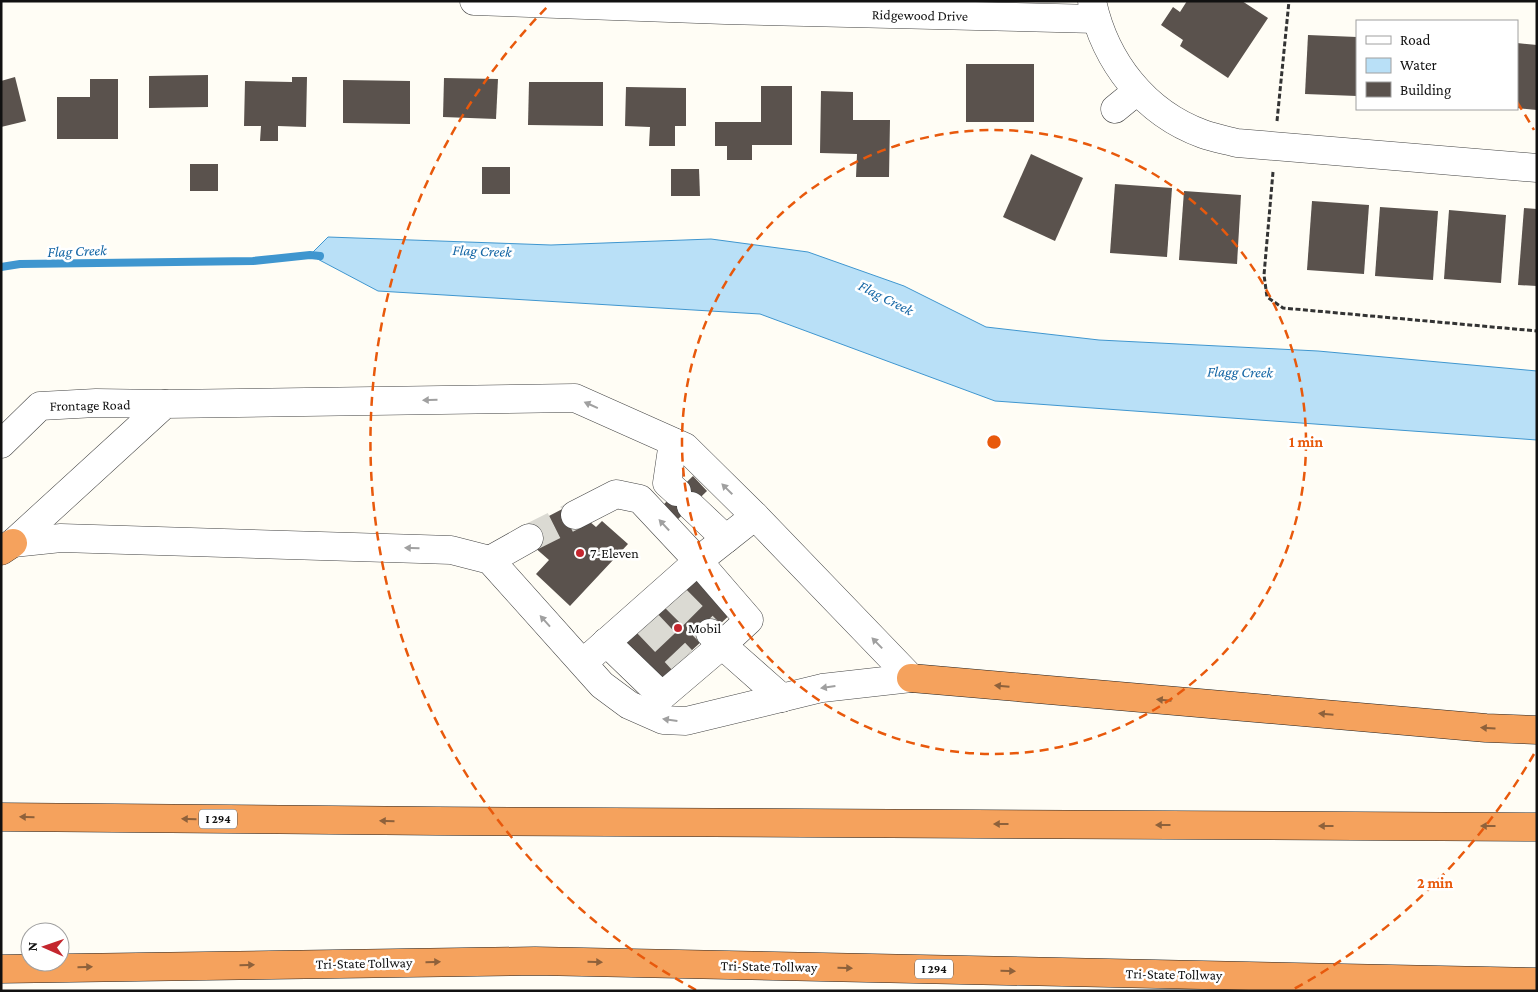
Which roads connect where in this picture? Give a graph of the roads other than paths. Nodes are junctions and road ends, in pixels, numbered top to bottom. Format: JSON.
{"nodes":[{"id":1,"x":474,"y":1,"type":"edge"},
{"id":2,"x":725,"y":6,"type":"edge"},
{"id":3,"x":1094,"y":10,"type":"edge"},
{"id":4,"x":1137,"y":91,"type":"junction"},
{"id":5,"x":1115,"y":110,"type":"dead end"},
{"id":6,"x":1537,"y":168,"type":"edge"},
{"id":7,"x":165,"y":404,"type":"junction"},
{"id":8,"x":673,"y":442,"type":"junction"},
{"id":9,"x":1,"y":444,"type":"edge"},
{"id":10,"x":575,"y":515,"type":"tunnel mouth"},
{"id":11,"x":755,"y":516,"type":"junction"},
{"id":12,"x":529,"y":538,"type":"tunnel mouth"},
{"id":13,"x":726,"y":539,"type":"junction"},
{"id":14,"x":7,"y":547,"type":"edge"},
{"id":15,"x":490,"y":560,"type":"junction"},
{"id":16,"x":698,"y":561,"type":"junction"},
{"id":17,"x":716,"y":639,"type":"junction"},
{"id":18,"x":606,"y":642,"type":"junction"},
{"id":19,"x":583,"y":663,"type":"junction"},
{"id":20,"x":911,"y":678,"type":"junction"},
{"id":21,"x":782,"y":698,"type":"junction"},
{"id":22,"x":1537,"y":730,"type":"edge"},
{"id":23,"x":1,"y":817,"type":"edge"},
{"id":24,"x":1537,"y":827,"type":"edge"},
{"id":25,"x":1,"y":969,"type":"edge"},
{"id":26,"x":1537,"y":982,"type":"edge"}],
"edges":[{"from":1,"to":2,"type":"street","name":"Ridgewood Drive"},
{"from":2,"to":3,"type":"street","name":"Ridgewood Drive"},
{"from":3,"to":4,"type":"street"},
{"from":4,"to":5,"type":"street"},
{"from":4,"to":6,"type":"street"},
{"from":8,"to":7,"type":"street","name":"Frontage Road","one_way":true},
{"from":7,"to":9,"type":"street","name":"Frontage Road"},
{"from":7,"to":14,"type":"street"},
{"from":11,"to":8,"type":"street","name":"Frontage Road","one_way":true},
{"from":8,"to":13,"type":"street"},
{"from":16,"to":10,"type":"street","one_way":true},
{"from":11,"to":13,"type":"street"},
{"from":20,"to":11,"type":"street","name":"Frontage Road","one_way":true},
{"from":12,"to":15,"type":"street"},
{"from":13,"to":16,"type":"street"},
{"from":15,"to":14,"type":"street","one_way":true},
{"from":19,"to":15,"type":"street","one_way":true},
{"from":16,"to":17,"type":"street"},
{"from":16,"to":18,"type":"street"},
{"from":17,"to":18,"type":"street"},
{"from":17,"to":21,"type":"street"},
{"from":18,"to":19,"type":"street"},
{"from":21,"to":19,"type":"street","one_way":true},
{"from":20,"to":21,"type":"street","one_way":true},
{"from":22,"to":20,"type":"highway","one_way":true},
{"from":24,"to":23,"type":"highway","number":"I 294","one_way":true},
{"from":25,"to":26,"type":"highway","name":"Tri-State Tollway","number":"I 294","one_way":true}]}
